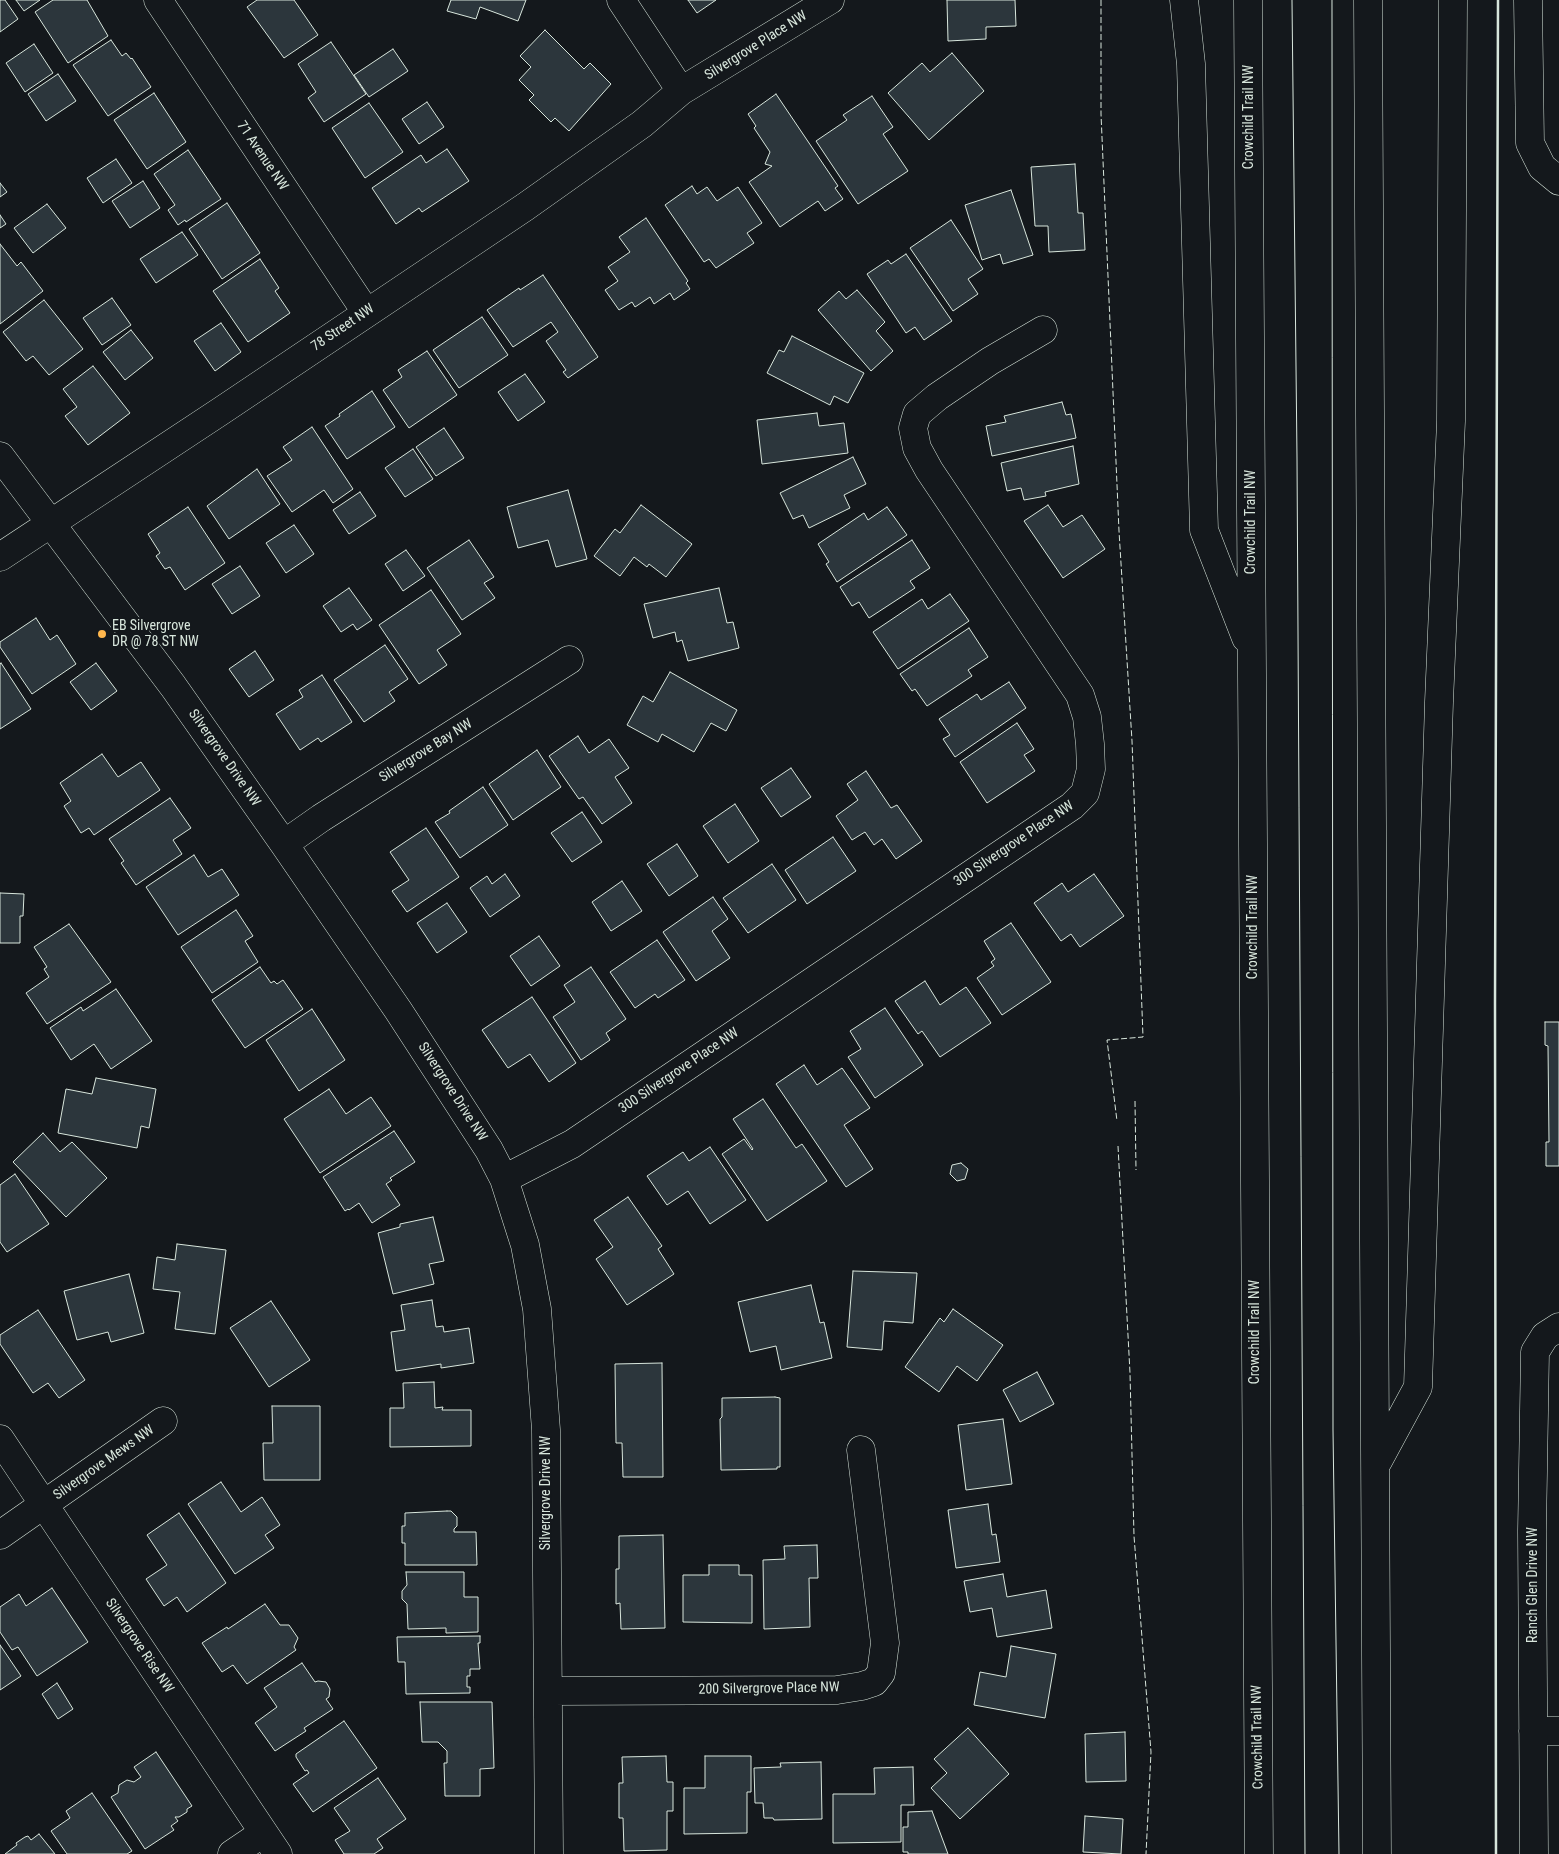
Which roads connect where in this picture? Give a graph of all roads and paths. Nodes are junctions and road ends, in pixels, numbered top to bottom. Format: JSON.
{"nodes":[{"id":1,"x":158,"y":0,"type":"edge"},
{"id":2,"x":621,"y":0,"type":"edge"},
{"id":3,"x":830,"y":0,"type":"edge"},
{"id":4,"x":1184,"y":0,"type":"edge"},
{"id":5,"x":1248,"y":0,"type":"edge"},
{"id":6,"x":1368,"y":0,"type":"edge"},
{"id":7,"x":1453,"y":0,"type":"edge"},
{"id":8,"x":1528,"y":0,"type":"edge"},
{"id":9,"x":681,"y":91,"type":"junction"},
{"id":10,"x":1559,"y":181,"type":"edge"},
{"id":11,"x":366,"y":312,"type":"junction"},
{"id":12,"x":1043,"y":330,"type":"dead end"},
{"id":13,"x":0,"y":456,"type":"edge"},
{"id":14,"x":52,"y":522,"type":"junction"},
{"id":15,"x":0,"y":557,"type":"edge"},
{"id":16,"x":1252,"y":654,"type":"junction"},
{"id":17,"x":569,"y":660,"type":"dead end"},
{"id":18,"x":284,"y":844,"type":"junction"},
{"id":19,"x":504,"y":1179,"type":"junction"},
{"id":20,"x":1559,"y":1327,"type":"edge"},
{"id":21,"x":163,"y":1421,"type":"dead end"},
{"id":22,"x":0,"y":1438,"type":"edge"},
{"id":23,"x":861,"y":1450,"type":"dead end"},
{"id":24,"x":1376,"y":1464,"type":"junction"},
{"id":25,"x":45,"y":1505,"type":"junction"},
{"id":26,"x":0,"y":1535,"type":"edge"},
{"id":27,"x":548,"y":1691,"type":"junction"},
{"id":28,"x":1546,"y":1731,"type":"edge"},
{"id":29,"x":270,"y":1843,"type":"edge"},
{"id":30,"x":232,"y":1854,"type":"edge"},
{"id":31,"x":550,"y":1854,"type":"edge"},
{"id":32,"x":1260,"y":1854,"type":"edge"},
{"id":33,"x":1378,"y":1854,"type":"edge"},
{"id":34,"x":1534,"y":1854,"type":"edge"}],
"edges":[{"from":1,"to":11,"type":"main road","name":"71 Avenue NW"},
{"from":2,"to":9,"type":"main road"},
{"from":3,"to":9,"type":"main road","name":"Silvergrove Place NW"},
{"from":4,"to":16,"type":"main road"},
{"from":5,"to":16,"type":"main road","name":"Crowchild Trail NW"},
{"from":6,"to":24,"type":"main road"},
{"from":7,"to":24,"type":"main road"},
{"from":8,"to":10,"type":"main road"},
{"from":9,"to":11,"type":"main road","name":"78 Street NW"},
{"from":11,"to":14,"type":"main road","name":"78 Street NW"},
{"from":12,"to":19,"type":"main road","name":"300 Silvergrove Place NW"},
{"from":13,"to":14,"type":"main road","name":"Silvergrove Drive NW"},
{"from":14,"to":15,"type":"main road","name":"78 Street NW"},
{"from":14,"to":18,"type":"main road","name":"Silvergrove Drive NW"},
{"from":16,"to":32,"type":"main road","name":"Crowchild Trail NW"},
{"from":17,"to":18,"type":"main road","name":"Silvergrove Bay NW"},
{"from":18,"to":19,"type":"main road","name":"Silvergrove Drive NW"},
{"from":19,"to":27,"type":"main road","name":"Silvergrove Drive NW"},
{"from":20,"to":28,"type":"main road","name":"Ranch Glen Drive NW"},
{"from":21,"to":25,"type":"main road","name":"Silvergrove Mews NW"},
{"from":22,"to":25,"type":"main road","name":"Silvergrove Rise NW"},
{"from":23,"to":27,"type":"main road","name":"200 Silvergrove Place NW"},
{"from":24,"to":33,"type":"main road"},
{"from":25,"to":26,"type":"main road","name":"Silvergrove Mews NW"},
{"from":25,"to":29,"type":"main road","name":"Silvergrove Rise NW"},
{"from":27,"to":31,"type":"main road","name":"Silvergrove Drive NW"},
{"from":28,"to":34,"type":"main road","name":"Ranch Glen Drive NW"},
{"from":29,"to":30,"type":"main road"}]}
